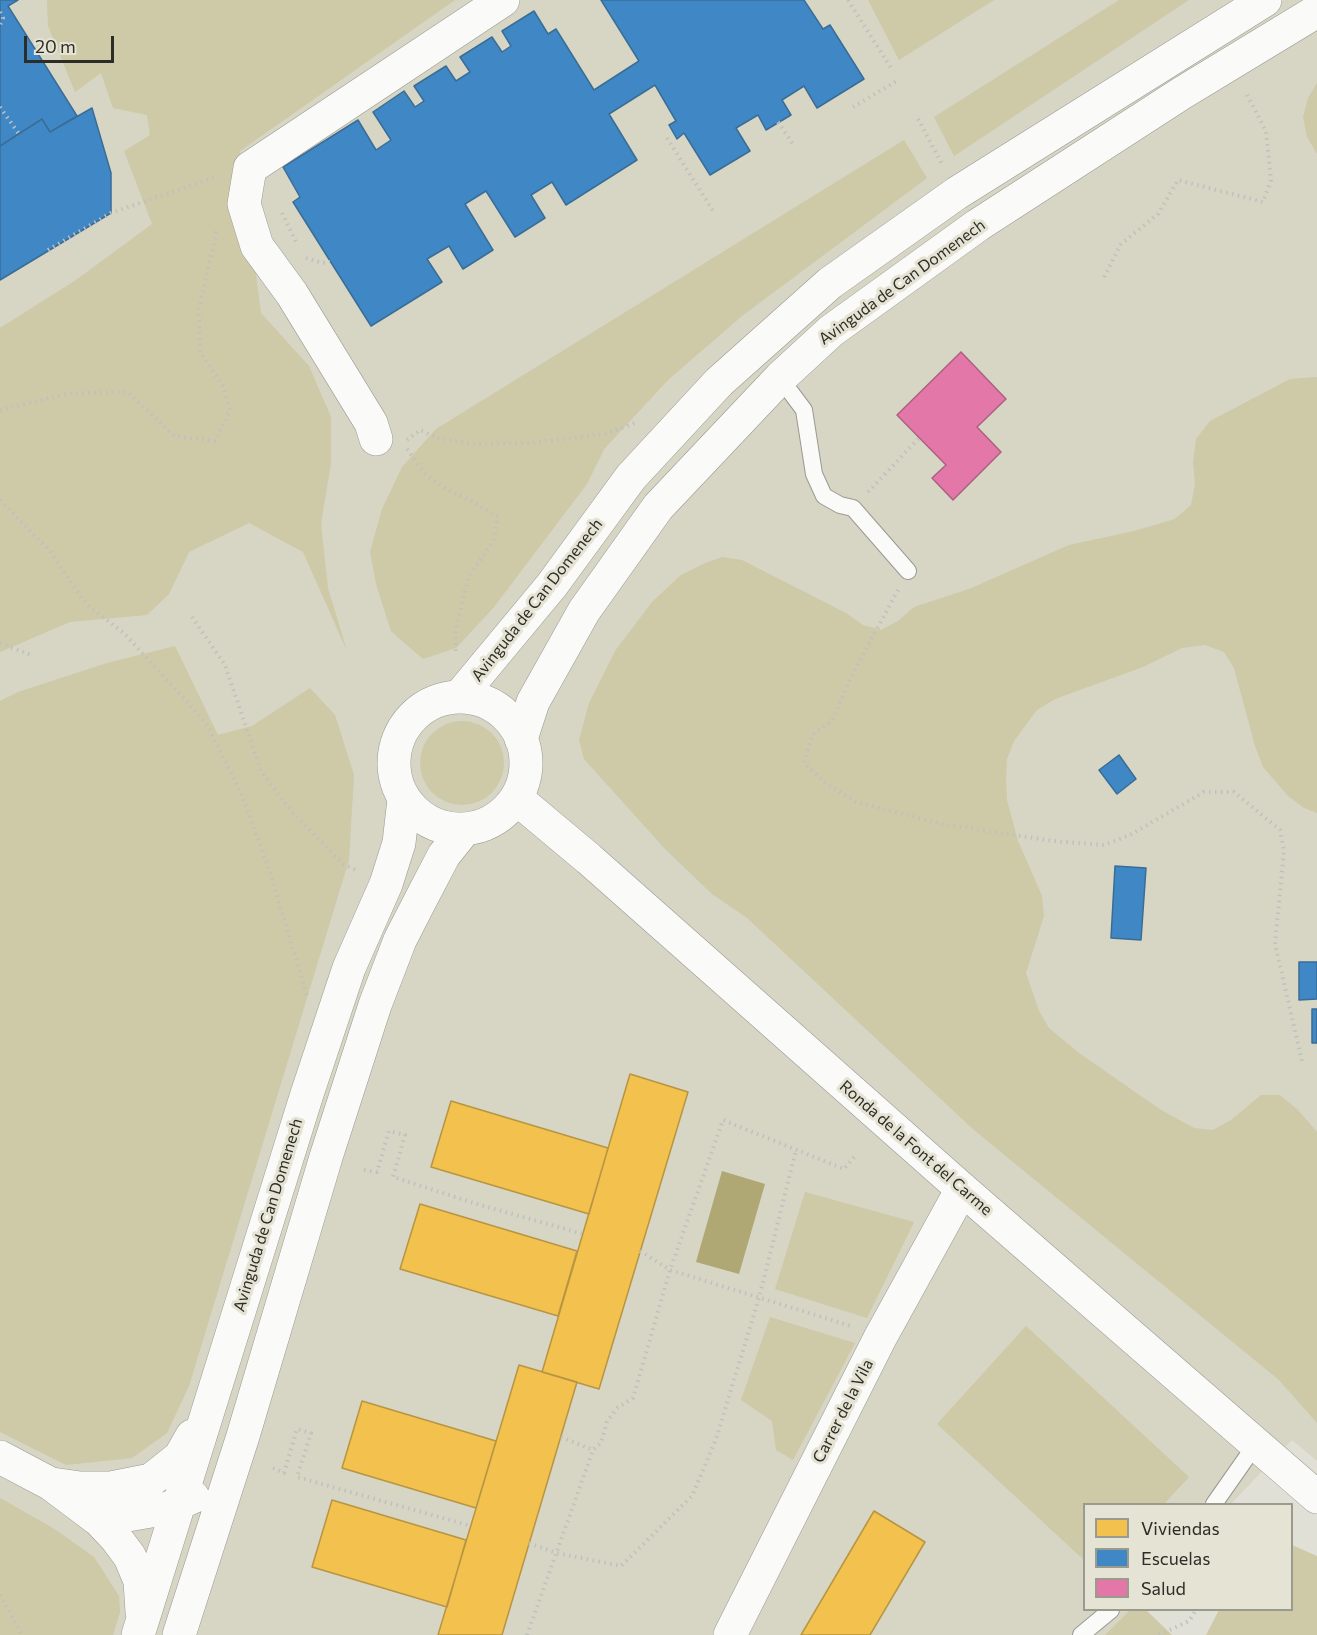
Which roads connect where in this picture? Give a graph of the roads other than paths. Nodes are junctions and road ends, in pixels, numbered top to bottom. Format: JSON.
{"nodes":[{"id":1,"x":503,"y":0,"type":"edge"},
{"id":2,"x":1265,"y":0,"type":"edge"},
{"id":3,"x":1317,"y":11,"type":"edge"},
{"id":4,"x":780,"y":378,"type":"junction"},
{"id":5,"x":376,"y":439,"type":"dead end"},
{"id":6,"x":908,"y":571,"type":"road end"},
{"id":7,"x":459,"y":697,"type":"junction"},
{"id":8,"x":521,"y":739,"type":"junction"},
{"id":9,"x":516,"y":798,"type":"junction"},
{"id":10,"x":404,"y":799,"type":"junction"},
{"id":11,"x":465,"y":829,"type":"junction"},
{"id":12,"x":962,"y":1189,"type":"junction"},
{"id":13,"x":207,"y":1411,"type":"junction"},
{"id":14,"x":243,"y":1436,"type":"junction"},
{"id":15,"x":1256,"y":1444,"type":"junction"},
{"id":16,"x":0,"y":1457,"type":"edge"},
{"id":17,"x":51,"y":1484,"type":"junction"},
{"id":18,"x":111,"y":1488,"type":"junction"},
{"id":19,"x":1317,"y":1497,"type":"edge"},
{"id":20,"x":1216,"y":1503,"type":"edge"},
{"id":21,"x":165,"y":1515,"type":"junction"},
{"id":22,"x":99,"y":1520,"type":"junction"},
{"id":23,"x":193,"y":1588,"type":"junction"},
{"id":24,"x":1110,"y":1611,"type":"edge"},
{"id":25,"x":139,"y":1630,"type":"edge"},
{"id":26,"x":179,"y":1635,"type":"edge"},
{"id":27,"x":730,"y":1635,"type":"edge"},
{"id":28,"x":1082,"y":1635,"type":"edge"}],
"edges":[{"from":1,"to":5,"type":"street"},
{"from":2,"to":7,"type":"street","name":"Avinguda de Can Domenech"},
{"from":3,"to":4,"type":"street","name":"Avinguda de Can Domenech"},
{"from":4,"to":6,"type":"lane"},
{"from":4,"to":8,"type":"street","name":"Avinguda de Can Domenech"},
{"from":7,"to":8,"type":"street"},
{"from":7,"to":10,"type":"street"},
{"from":8,"to":9,"type":"street"},
{"from":9,"to":11,"type":"street"},
{"from":9,"to":12,"type":"street","name":"Ronda de la Font del Carme"},
{"from":10,"to":11,"type":"street"},
{"from":10,"to":13,"type":"street","name":"Avinguda de Can Domenech"},
{"from":11,"to":14,"type":"street"},
{"from":12,"to":15,"type":"street","name":"Ronda de la Font del Carme"},
{"from":12,"to":27,"type":"street","name":"Carrer de la Vila"},
{"from":13,"to":18,"type":"street"},
{"from":13,"to":21,"type":"street","name":"Avinguda de Can Domenech"},
{"from":14,"to":21,"type":"street"},
{"from":14,"to":23,"type":"street"},
{"from":15,"to":19,"type":"street","name":"Ronda de la Font del Carme"},
{"from":15,"to":20,"type":"lane"},
{"from":16,"to":17,"type":"street"},
{"from":17,"to":18,"type":"street"},
{"from":17,"to":22,"type":"street"},
{"from":18,"to":21,"type":"street"},
{"from":21,"to":22,"type":"street"},
{"from":21,"to":23,"type":"street"},
{"from":21,"to":25,"type":"street","name":"Avinguda de Can Domenech"},
{"from":22,"to":25,"type":"street"},
{"from":23,"to":26,"type":"street"},
{"from":24,"to":28,"type":"lane"}]}
